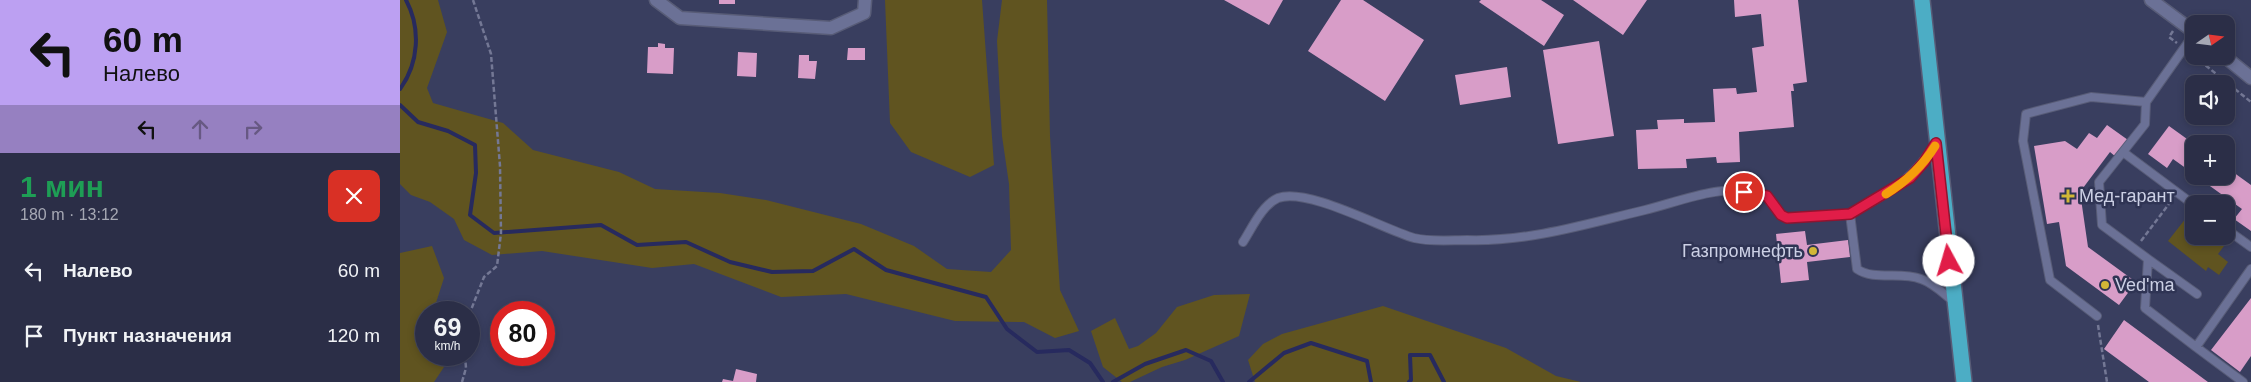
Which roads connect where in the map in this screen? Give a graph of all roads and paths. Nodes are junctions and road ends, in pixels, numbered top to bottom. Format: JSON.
{"nodes":[{"id":1,"x":473,"y":0,"type":"edge"},
{"id":2,"x":656,"y":0,"type":"edge"},
{"id":3,"x":865,"y":0,"type":"edge"},
{"id":4,"x":1922,"y":0,"type":"edge"},
{"id":5,"x":2151,"y":0,"type":"edge"},
{"id":6,"x":2185,"y":26,"type":"edge"},
{"id":7,"x":2185,"y":46,"type":"edge"},
{"id":8,"x":2205,"y":65,"type":"edge"},
{"id":9,"x":2235,"y":65,"type":"edge"},
{"id":10,"x":2251,"y":78,"type":"edge"},
{"id":11,"x":2146,"y":102,"type":"junction"},
{"id":12,"x":2251,"y":102,"type":"edge"},
{"id":13,"x":1936,"y":143,"type":"junction"},
{"id":14,"x":2123,"y":152,"type":"junction"},
{"id":15,"x":2178,"y":193,"type":"junction"},
{"id":16,"x":2185,"y":198,"type":"edge"},
{"id":17,"x":1850,"y":214,"type":"junction"},
{"id":18,"x":2235,"y":235,"type":"edge"},
{"id":19,"x":1243,"y":242,"type":"dead end"},
{"id":20,"x":2251,"y":247,"type":"edge"},
{"id":21,"x":2135,"y":250,"type":"junction"},
{"id":22,"x":2148,"y":260,"type":"junction"},
{"id":23,"x":2251,"y":269,"type":"edge"},
{"id":24,"x":2197,"y":294,"type":"dead end"},
{"id":25,"x":475,"y":301,"type":"edge"},
{"id":26,"x":1953,"y":301,"type":"junction"},
{"id":27,"x":2097,"y":316,"type":"joint"},
{"id":28,"x":2196,"y":347,"type":"junction"},
{"id":29,"x":466,"y":366,"type":"edge"},
{"id":30,"x":462,"y":382,"type":"edge"},
{"id":31,"x":1964,"y":382,"type":"edge"},
{"id":32,"x":2107,"y":382,"type":"edge"},
{"id":33,"x":2243,"y":382,"type":"edge"}],
"edges":[{"from":1,"to":25,"type":"path"},
{"from":2,"to":3,"type":"street"},
{"from":4,"to":13,"type":"highway"},
{"from":5,"to":6,"type":"street"},
{"from":7,"to":11,"type":"lane"},
{"from":8,"to":12,"type":"path"},
{"from":9,"to":10,"type":"street"},
{"from":11,"to":14,"type":"lane"},
{"from":11,"to":27,"type":"lane"},
{"from":13,"to":17,"type":"lane"},
{"from":13,"to":26,"type":"highway"},
{"from":14,"to":15,"type":"lane"},
{"from":14,"to":21,"type":"lane"},
{"from":15,"to":16,"type":"lane"},
{"from":15,"to":21,"type":"path"},
{"from":17,"to":19,"type":"lane"},
{"from":17,"to":26,"type":"lane"},
{"from":18,"to":20,"type":"lane"},
{"from":21,"to":22,"type":"lane"},
{"from":22,"to":24,"type":"lane"},
{"from":22,"to":28,"type":"lane"},
{"from":23,"to":28,"type":"lane"},
{"from":26,"to":31,"type":"highway"},
{"from":27,"to":32,"type":"path"},
{"from":28,"to":33,"type":"lane"},
{"from":29,"to":30,"type":"path"}]}
